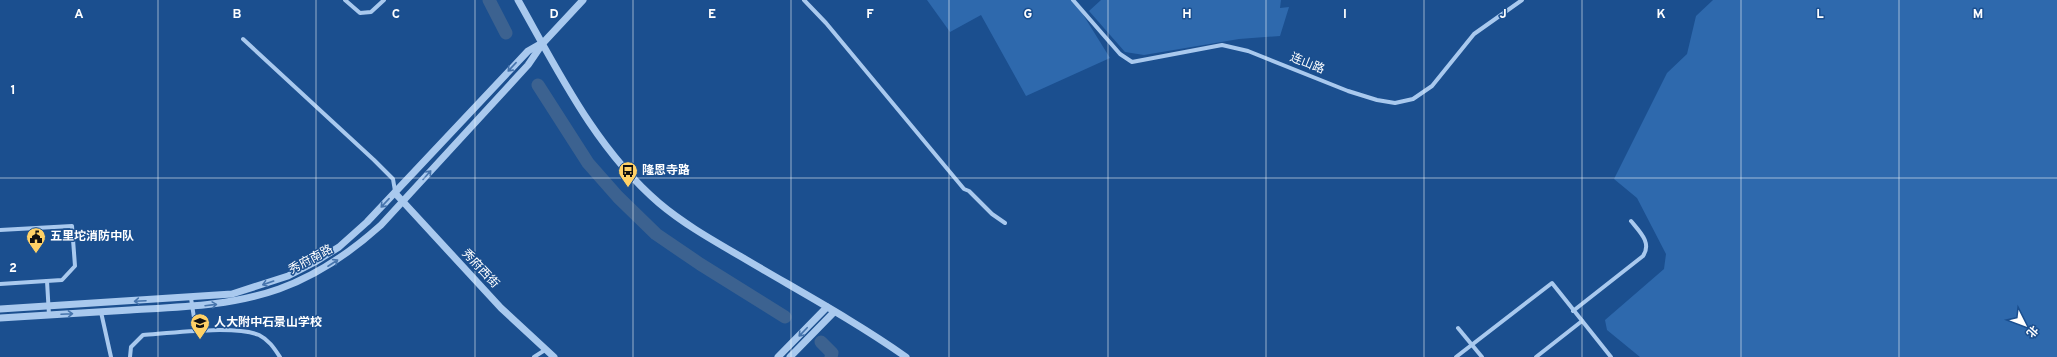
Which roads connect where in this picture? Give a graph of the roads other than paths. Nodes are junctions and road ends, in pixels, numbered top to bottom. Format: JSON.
{"nodes":[{"id":1,"x":345,"y":0,"type":"edge"},
{"id":2,"x":384,"y":0,"type":"edge"},
{"id":3,"x":518,"y":0,"type":"edge"},
{"id":4,"x":583,"y":0,"type":"edge"},
{"id":5,"x":804,"y":0,"type":"edge"},
{"id":6,"x":1073,"y":0,"type":"edge"},
{"id":7,"x":1522,"y":0,"type":"edge"},
{"id":8,"x":243,"y":39,"type":"dead end"},
{"id":9,"x":543,"y":43,"type":"junction"},
{"id":10,"x":395,"y":193,"type":"junction"},
{"id":11,"x":403,"y":202,"type":"junction"},
{"id":12,"x":1631,"y":221,"type":"dead end"},
{"id":13,"x":1005,"y":223,"type":"dead end"},
{"id":14,"x":0,"y":230,"type":"edge"},
{"id":15,"x":47,"y":281,"type":"junction"},
{"id":16,"x":0,"y":284,"type":"edge"},
{"id":17,"x":191,"y":298,"type":"junction"},
{"id":18,"x":49,"y":306,"type":"junction"},
{"id":19,"x":192,"y":307,"type":"junction"},
{"id":20,"x":827,"y":308,"type":"junction"},
{"id":21,"x":0,"y":309,"type":"edge"},
{"id":22,"x":1573,"y":311,"type":"junction"},
{"id":23,"x":101,"y":312,"type":"junction"},
{"id":24,"x":834,"y":312,"type":"junction"},
{"id":25,"x":49,"y":315,"type":"junction"},
{"id":26,"x":0,"y":318,"type":"edge"},
{"id":27,"x":1582,"y":321,"type":"junction"},
{"id":28,"x":1458,"y":328,"type":"dead end"},
{"id":29,"x":196,"y":331,"type":"junction"},
{"id":30,"x":1472,"y":345,"type":"junction"},
{"id":31,"x":545,"y":350,"type":"junction"},
{"id":32,"x":111,"y":357,"type":"edge"},
{"id":33,"x":130,"y":357,"type":"edge"},
{"id":34,"x":280,"y":357,"type":"edge"},
{"id":35,"x":534,"y":357,"type":"edge"},
{"id":36,"x":554,"y":357,"type":"edge"},
{"id":37,"x":778,"y":357,"type":"edge"},
{"id":38,"x":790,"y":357,"type":"edge"},
{"id":39,"x":906,"y":357,"type":"edge"},
{"id":40,"x":1456,"y":357,"type":"edge"},
{"id":41,"x":1482,"y":357,"type":"edge"},
{"id":42,"x":1536,"y":357,"type":"edge"},
{"id":43,"x":1611,"y":357,"type":"edge"}],
"edges":[{"from":1,"to":2,"type":"street"},
{"from":3,"to":9,"type":"street"},
{"from":4,"to":9,"type":"street","name":"秀府南路"},
{"from":5,"to":13,"type":"street"},
{"from":6,"to":7,"type":"street","name":"连山路"},
{"from":8,"to":10,"type":"street"},
{"from":9,"to":10,"type":"street","name":"秀府南路","one_way":true},
{"from":11,"to":9,"type":"street","name":"秀府南路","one_way":true},
{"from":9,"to":20,"type":"street"},
{"from":10,"to":11,"type":"street","name":"秀府西街"},
{"from":10,"to":17,"type":"street","name":"秀府南路","one_way":true},
{"from":19,"to":11,"type":"street","name":"秀府南路","one_way":true},
{"from":11,"to":31,"type":"street","name":"秀府西街"},
{"from":12,"to":22,"type":"street"},
{"from":14,"to":15,"type":"street"},
{"from":15,"to":16,"type":"street"},
{"from":15,"to":18,"type":"street"},
{"from":17,"to":18,"type":"street","name":"秀府南路","one_way":true},
{"from":17,"to":19,"type":"street"},
{"from":18,"to":21,"type":"street","name":"秀府南路"},
{"from":18,"to":25,"type":"street"},
{"from":19,"to":23,"type":"street","name":"秀府南路"},
{"from":19,"to":29,"type":"street"},
{"from":20,"to":24,"type":"street"},
{"from":20,"to":37,"type":"street","one_way":true},
{"from":22,"to":27,"type":"street"},
{"from":22,"to":30,"type":"street"},
{"from":25,"to":23,"type":"street","name":"秀府南路","one_way":true},
{"from":23,"to":32,"type":"street"},
{"from":24,"to":38,"type":"street"},
{"from":24,"to":39,"type":"street"},
{"from":25,"to":26,"type":"street","name":"秀府南路"},
{"from":27,"to":42,"type":"street"},
{"from":27,"to":43,"type":"street"},
{"from":28,"to":30,"type":"street"},
{"from":29,"to":33,"type":"street"},
{"from":29,"to":34,"type":"street"},
{"from":30,"to":40,"type":"street"},
{"from":30,"to":41,"type":"street"},
{"from":31,"to":35,"type":"street"},
{"from":31,"to":36,"type":"street","name":"秀府西街"}]}
